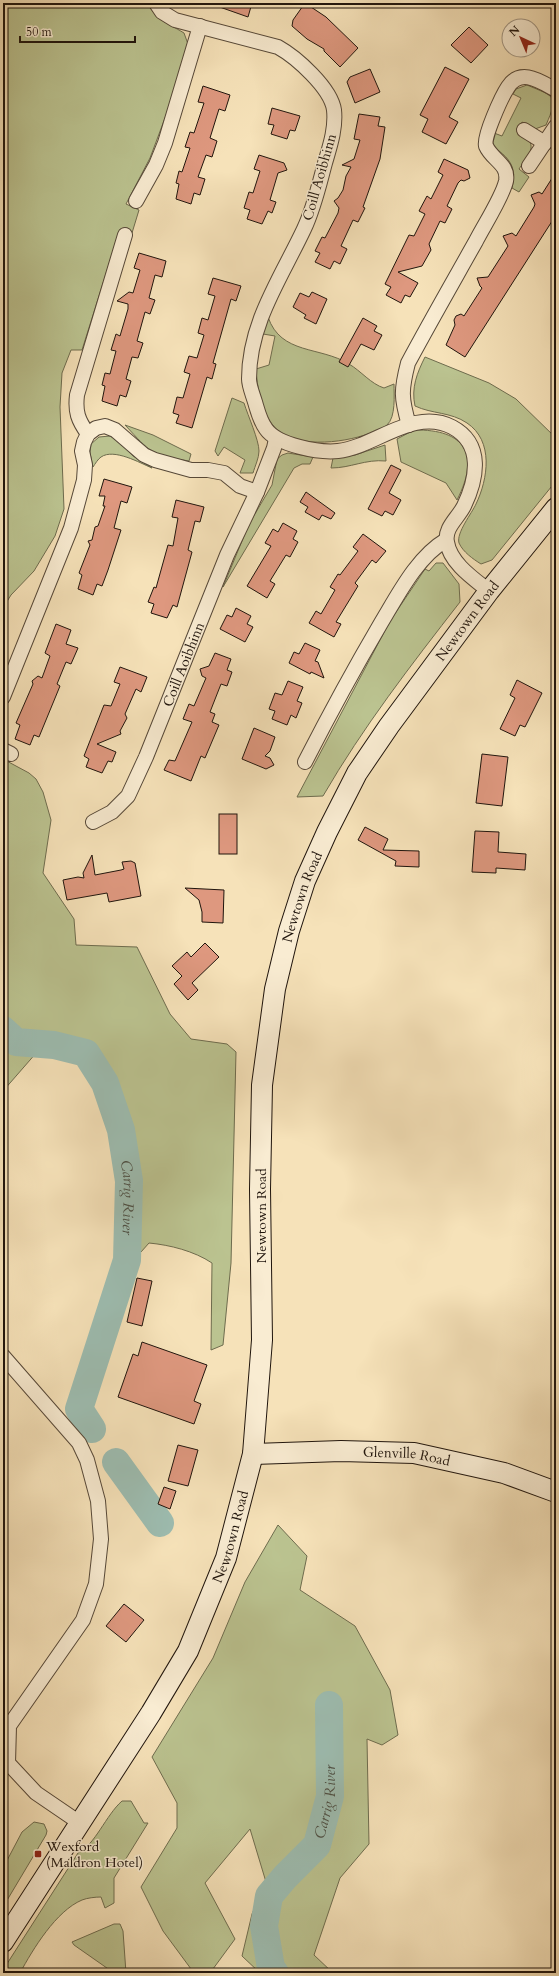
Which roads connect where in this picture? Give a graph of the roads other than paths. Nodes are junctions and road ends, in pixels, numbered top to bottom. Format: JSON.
{"nodes":[{"id":1,"x":156,"y":3,"type":"edge"},
{"id":2,"x":200,"y":26,"type":"junction"},
{"id":3,"x":556,"y":90,"type":"edge"},
{"id":4,"x":556,"y":126,"type":"edge"},
{"id":5,"x":524,"y":130,"type":"dead end"},
{"id":6,"x":544,"y":143,"type":"junction"},
{"id":7,"x":529,"y":166,"type":"dead end"},
{"id":8,"x":136,"y":201,"type":"dead end"},
{"id":9,"x":125,"y":236,"type":"dead end"},
{"id":10,"x":409,"y":425,"type":"junction"},
{"id":11,"x":88,"y":434,"type":"junction"},
{"id":12,"x":276,"y":439,"type":"junction"},
{"id":13,"x":257,"y":492,"type":"junction"},
{"id":14,"x":556,"y":508,"type":"edge"},
{"id":15,"x":446,"y":540,"type":"junction"},
{"id":16,"x":489,"y":591,"type":"junction"},
{"id":17,"x":3,"y":697,"type":"edge"},
{"id":18,"x":305,"y":762,"type":"dead end"},
{"id":19,"x":93,"y":822,"type":"dead end"},
{"id":20,"x":3,"y":1356,"type":"edge"},
{"id":21,"x":253,"y":1454,"type":"junction"},
{"id":22,"x":556,"y":1492,"type":"edge"},
{"id":23,"x":80,"y":1823,"type":"junction"},
{"id":24,"x":3,"y":1942,"type":"edge"}],
"edges":[{"from":1,"to":2,"type":"street","name":"Coill Aoibhinn"},
{"from":2,"to":8,"type":"street"},
{"from":2,"to":12,"type":"street","name":"Coill Aoibhinn"},
{"from":3,"to":10,"type":"street"},
{"from":4,"to":6,"type":"street"},
{"from":5,"to":6,"type":"street"},
{"from":6,"to":7,"type":"street"},
{"from":9,"to":11,"type":"street"},
{"from":10,"to":12,"type":"street","name":"Coill Aoibhinn"},
{"from":10,"to":15,"type":"street","name":"Coill Aoibhinn"},
{"from":11,"to":13,"type":"street"},
{"from":11,"to":17,"type":"street"},
{"from":12,"to":13,"type":"street","name":"Coill Aoibhinn"},
{"from":13,"to":19,"type":"street","name":"Coill Aoibhinn"},
{"from":14,"to":16,"type":"main road","name":"Newtown Road"},
{"from":15,"to":16,"type":"street"},
{"from":15,"to":18,"type":"street","name":"Coill Aoibhinn"},
{"from":16,"to":21,"type":"main road","name":"Newtown Road"},
{"from":20,"to":23,"type":"street"},
{"from":21,"to":22,"type":"main road","name":"Glenville Road"},
{"from":21,"to":23,"type":"main road","name":"Newtown Road"},
{"from":23,"to":24,"type":"main road","name":"Newtown Road"}]}
